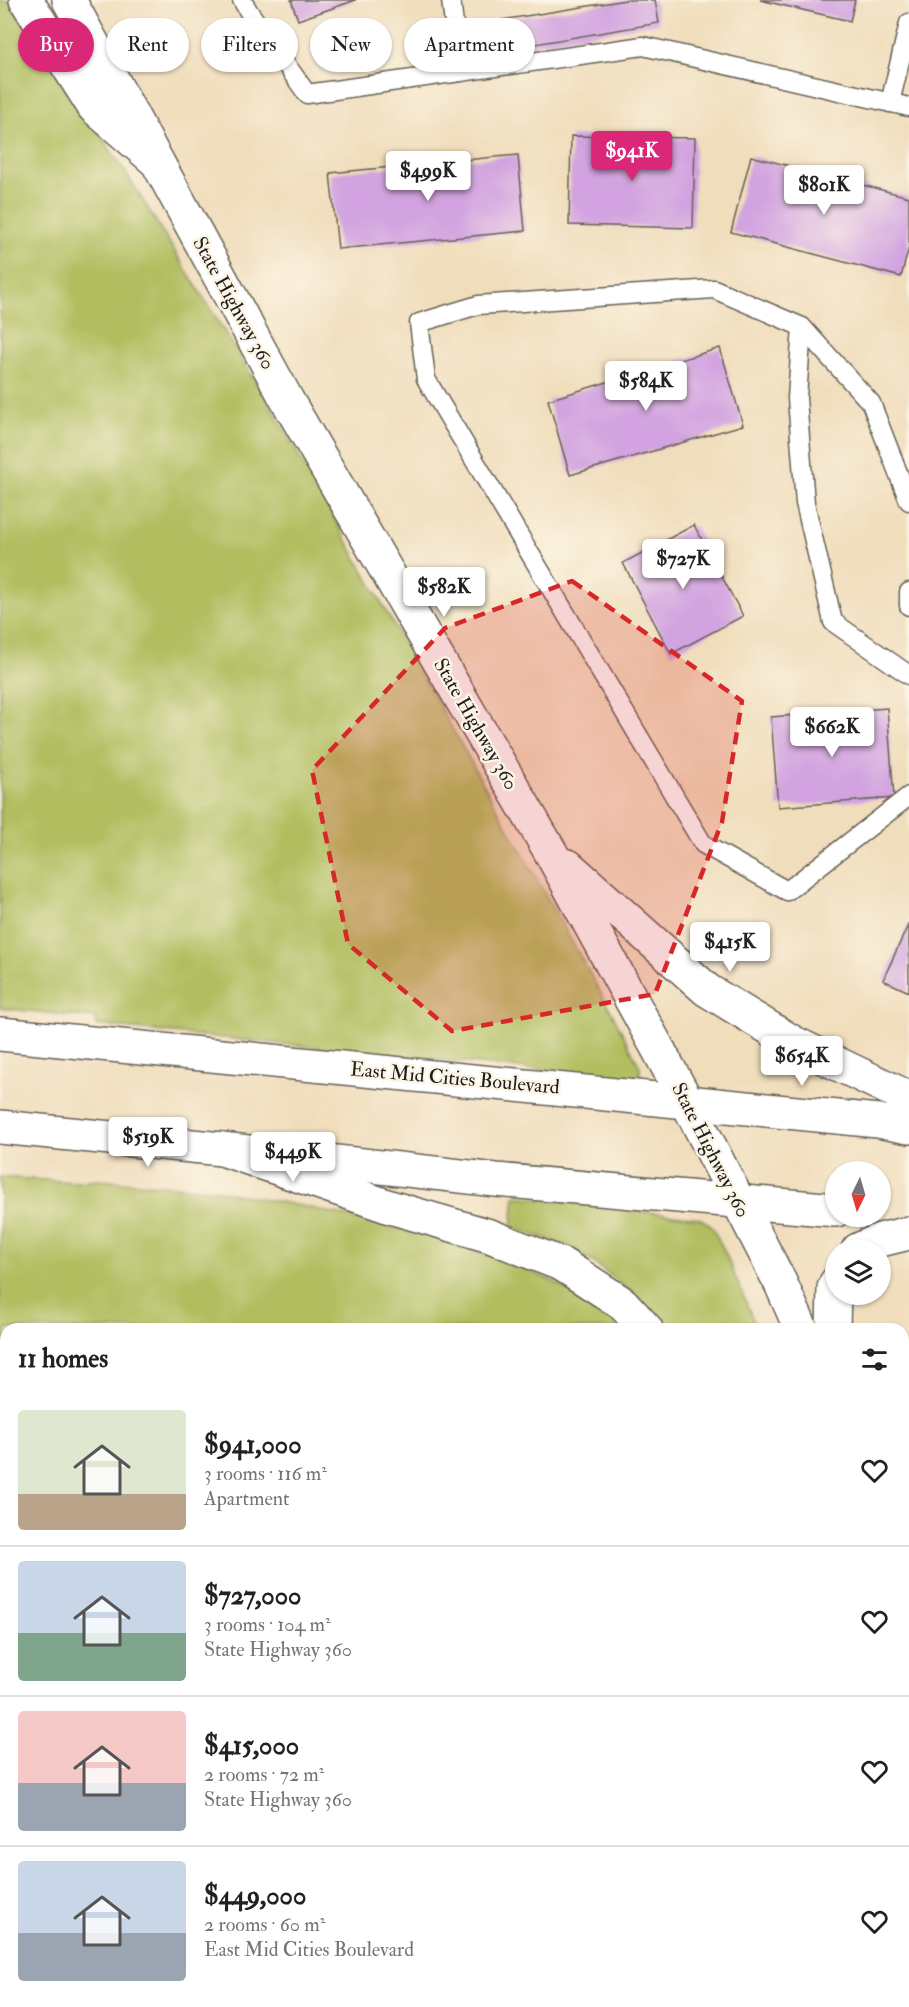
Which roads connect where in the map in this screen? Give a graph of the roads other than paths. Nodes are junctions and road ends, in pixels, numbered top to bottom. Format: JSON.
{"nodes":[{"id":1,"x":26,"y":0,"type":"edge"},
{"id":2,"x":69,"y":0,"type":"edge"},
{"id":3,"x":451,"y":0,"type":"edge"},
{"id":4,"x":245,"y":1,"type":"edge"},
{"id":5,"x":453,"y":18,"type":"edge"},
{"id":6,"x":909,"y":24,"type":"edge"},
{"id":7,"x":535,"y":61,"type":"edge"},
{"id":8,"x":460,"y":72,"type":"edge"},
{"id":9,"x":890,"y":103,"type":"junction"},
{"id":10,"x":909,"y":107,"type":"edge"},
{"id":11,"x":156,"y":161,"type":"junction"},
{"id":12,"x":802,"y":327,"type":"junction"},
{"id":13,"x":909,"y":501,"type":"edge"},
{"id":14,"x":909,"y":592,"type":"edge"},
{"id":15,"x":909,"y":606,"type":"edge"},
{"id":16,"x":909,"y":675,"type":"edge"},
{"id":17,"x":909,"y":796,"type":"edge"},
{"id":18,"x":550,"y":851,"type":"junction"},
{"id":19,"x":0,"y":1034,"type":"edge"},
{"id":20,"x":909,"y":1098,"type":"edge"},
{"id":21,"x":686,"y":1100,"type":"junction"},
{"id":22,"x":909,"y":1127,"type":"edge"},
{"id":23,"x":0,"y":1128,"type":"edge"},
{"id":24,"x":222,"y":1149,"type":"junction"},
{"id":25,"x":736,"y":1200,"type":"junction"},
{"id":26,"x":825,"y":1209,"type":"edge"},
{"id":27,"x":891,"y":1218,"type":"edge"},
{"id":28,"x":909,"y":1221,"type":"edge"},
{"id":29,"x":909,"y":1233,"type":"edge"},
{"id":30,"x":884,"y":1239,"type":"edge"},
{"id":31,"x":834,"y":1305,"type":"edge"},
{"id":32,"x":640,"y":1323,"type":"edge"},
{"id":33,"x":798,"y":1323,"type":"edge"},
{"id":34,"x":834,"y":1323,"type":"edge"}],
"edges":[{"from":1,"to":11,"type":"main road"},
{"from":2,"to":11,"type":"main road","name":"State Highway 360"},
{"from":3,"to":5,"type":"lane"},
{"from":4,"to":8,"type":"lane"},
{"from":6,"to":9,"type":"lane"},
{"from":7,"to":9,"type":"lane"},
{"from":9,"to":10,"type":"lane"},
{"from":11,"to":18,"type":"main road","name":"State Highway 360"},
{"from":12,"to":13,"type":"lane"},
{"from":12,"to":16,"type":"lane"},
{"from":12,"to":17,"type":"lane"},
{"from":14,"to":15,"type":"lane"},
{"from":18,"to":20,"type":"main road"},
{"from":18,"to":21,"type":"main road","name":"State Highway 360"},
{"from":19,"to":21,"type":"main road","name":"East Mid Cities Boulevard"},
{"from":21,"to":22,"type":"main road","name":"East Mid Cities Boulevard"},
{"from":21,"to":25,"type":"main road","name":"State Highway 360"},
{"from":23,"to":24,"type":"main road"},
{"from":24,"to":25,"type":"main road"},
{"from":24,"to":32,"type":"main road"},
{"from":25,"to":26,"type":"main road"},
{"from":25,"to":33,"type":"main road","name":"State Highway 360"},
{"from":27,"to":28,"type":"main road"},
{"from":29,"to":30,"type":"main road"},
{"from":31,"to":34,"type":"main road"}]}
